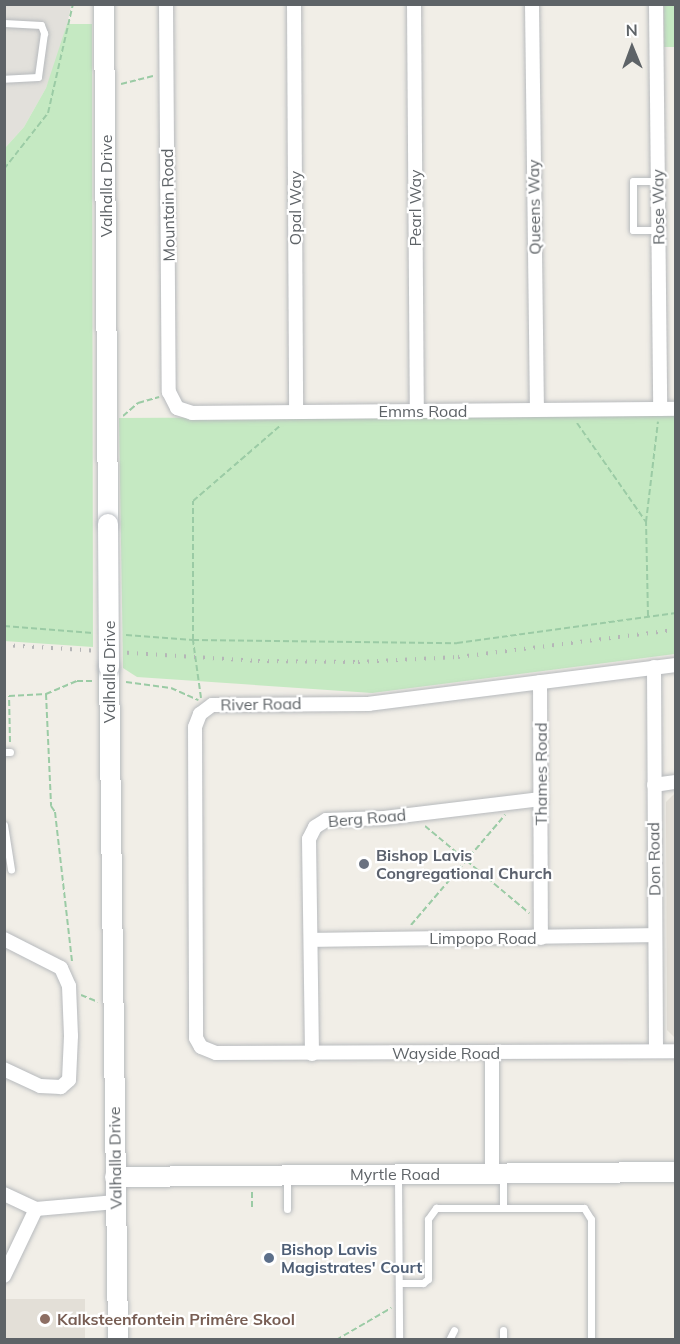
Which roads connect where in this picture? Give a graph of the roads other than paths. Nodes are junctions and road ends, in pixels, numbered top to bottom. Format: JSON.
{"nodes":[{"id":1,"x":105,"y":4,"type":"edge"},
{"id":2,"x":166,"y":4,"type":"edge"},
{"id":3,"x":294,"y":4,"type":"edge"},
{"id":4,"x":414,"y":4,"type":"edge"},
{"id":5,"x":532,"y":4,"type":"edge"},
{"id":6,"x":656,"y":4,"type":"edge"},
{"id":7,"x":4,"y":23,"type":"edge"},
{"id":8,"x":4,"y":80,"type":"edge"},
{"id":9,"x":658,"y":181,"type":"junction"},
{"id":10,"x":658,"y":230,"type":"junction"},
{"id":11,"x":172,"y":400,"type":"joint"},
{"id":12,"x":660,"y":409,"type":"junction"},
{"id":13,"x":675,"y":409,"type":"edge"},
{"id":14,"x":537,"y":410,"type":"junction"},
{"id":15,"x":417,"y":411,"type":"junction"},
{"id":16,"x":296,"y":412,"type":"junction"},
{"id":17,"x":675,"y":665,"type":"edge"},
{"id":18,"x":654,"y":668,"type":"junction"},
{"id":19,"x":540,"y":682,"type":"junction"},
{"id":20,"x":675,"y":782,"type":"edge"},
{"id":21,"x":654,"y":785,"type":"junction"},
{"id":22,"x":541,"y":799,"type":"junction"},
{"id":23,"x":4,"y":825,"type":"edge"},
{"id":24,"x":11,"y":869,"type":"dead end"},
{"id":25,"x":655,"y":935,"type":"junction"},
{"id":26,"x":542,"y":938,"type":"junction"},
{"id":27,"x":4,"y":939,"type":"edge"},
{"id":28,"x":312,"y":940,"type":"junction"},
{"id":29,"x":675,"y":1051,"type":"edge"},
{"id":30,"x":656,"y":1052,"type":"junction"},
{"id":31,"x":216,"y":1053,"type":"joint"},
{"id":32,"x":492,"y":1053,"type":"junction"},
{"id":33,"x":312,"y":1054,"type":"junction"},
{"id":34,"x":4,"y":1069,"type":"edge"},
{"id":35,"x":675,"y":1172,"type":"edge"},
{"id":36,"x":497,"y":1173,"type":"junction"},
{"id":37,"x":398,"y":1174,"type":"junction"},
{"id":38,"x":287,"y":1175,"type":"junction"},
{"id":39,"x":115,"y":1177,"type":"junction"},
{"id":40,"x":4,"y":1194,"type":"edge"},
{"id":41,"x":116,"y":1202,"type":"junction"},
{"id":42,"x":503,"y":1207,"type":"junction"},
{"id":43,"x":36,"y":1209,"type":"junction"},
{"id":44,"x":287,"y":1209,"type":"dead end"},
{"id":45,"x":4,"y":1276,"type":"edge"},
{"id":46,"x":399,"y":1283,"type":"junction"},
{"id":47,"x":454,"y":1330,"type":"dead end"},
{"id":48,"x":503,"y":1330,"type":"dead end"},
{"id":49,"x":118,"y":1340,"type":"edge"},
{"id":50,"x":399,"y":1340,"type":"edge"},
{"id":51,"x":449,"y":1340,"type":"edge"},
{"id":52,"x":503,"y":1340,"type":"edge"},
{"id":53,"x":591,"y":1340,"type":"edge"}],
"edges":[{"from":1,"to":39,"type":"main road","name":"Valhalla Drive","bridge":true},
{"from":2,"to":11,"type":"street","name":"Mountain Road"},
{"from":3,"to":16,"type":"street","name":"Opal Way"},
{"from":4,"to":15,"type":"street","name":"Pearl Way"},
{"from":5,"to":14,"type":"street","name":"Queens Way"},
{"from":6,"to":9,"type":"street","name":"Rose Way"},
{"from":7,"to":8,"type":"lane"},
{"from":9,"to":10,"type":"street","name":"Rose Way"},
{"from":9,"to":10,"type":"lane"},
{"from":10,"to":12,"type":"street","name":"Rose Way"},
{"from":11,"to":16,"type":"street","name":"Emms Road"},
{"from":12,"to":13,"type":"street","name":"Emms Road"},
{"from":12,"to":14,"type":"street","name":"Emms Road"},
{"from":14,"to":15,"type":"street","name":"Emms Road"},
{"from":15,"to":16,"type":"street","name":"Emms Road"},
{"from":17,"to":18,"type":"street","name":"River Road"},
{"from":18,"to":19,"type":"street","name":"River Road"},
{"from":18,"to":21,"type":"street","name":"Don Road"},
{"from":19,"to":22,"type":"street","name":"Thames Road"},
{"from":19,"to":31,"type":"street","name":"River Road"},
{"from":20,"to":21,"type":"street"},
{"from":21,"to":25,"type":"street","name":"Don Road"},
{"from":22,"to":26,"type":"street","name":"Thames Road"},
{"from":22,"to":28,"type":"street","name":"Berg Road"},
{"from":23,"to":24,"type":"lane"},
{"from":25,"to":26,"type":"street","name":"Limpopo Road"},
{"from":25,"to":30,"type":"street","name":"Don Road"},
{"from":26,"to":28,"type":"street","name":"Limpopo Road"},
{"from":27,"to":34,"type":"street"},
{"from":28,"to":33,"type":"street","name":"Berg Road"},
{"from":29,"to":30,"type":"street","name":"Wayside Road"},
{"from":30,"to":32,"type":"street","name":"Wayside Road"},
{"from":31,"to":33,"type":"street","name":"Wayside Road"},
{"from":32,"to":33,"type":"street","name":"Wayside Road"},
{"from":32,"to":36,"type":"street"},
{"from":35,"to":36,"type":"main road","name":"Myrtle Road"},
{"from":36,"to":37,"type":"main road","name":"Myrtle Road"},
{"from":36,"to":42,"type":"lane"},
{"from":37,"to":38,"type":"main road","name":"Myrtle Road"},
{"from":37,"to":46,"type":"lane"},
{"from":38,"to":39,"type":"main road","name":"Myrtle Road"},
{"from":38,"to":44,"type":"lane"},
{"from":39,"to":41,"type":"main road","name":"Valhalla Drive"},
{"from":40,"to":43,"type":"street"},
{"from":41,"to":43,"type":"street"},
{"from":41,"to":49,"type":"main road","name":"Valhalla Drive"},
{"from":42,"to":46,"type":"lane"},
{"from":42,"to":53,"type":"lane"},
{"from":43,"to":45,"type":"street"},
{"from":46,"to":50,"type":"lane"},
{"from":47,"to":51,"type":"lane"},
{"from":48,"to":52,"type":"lane"}]}
